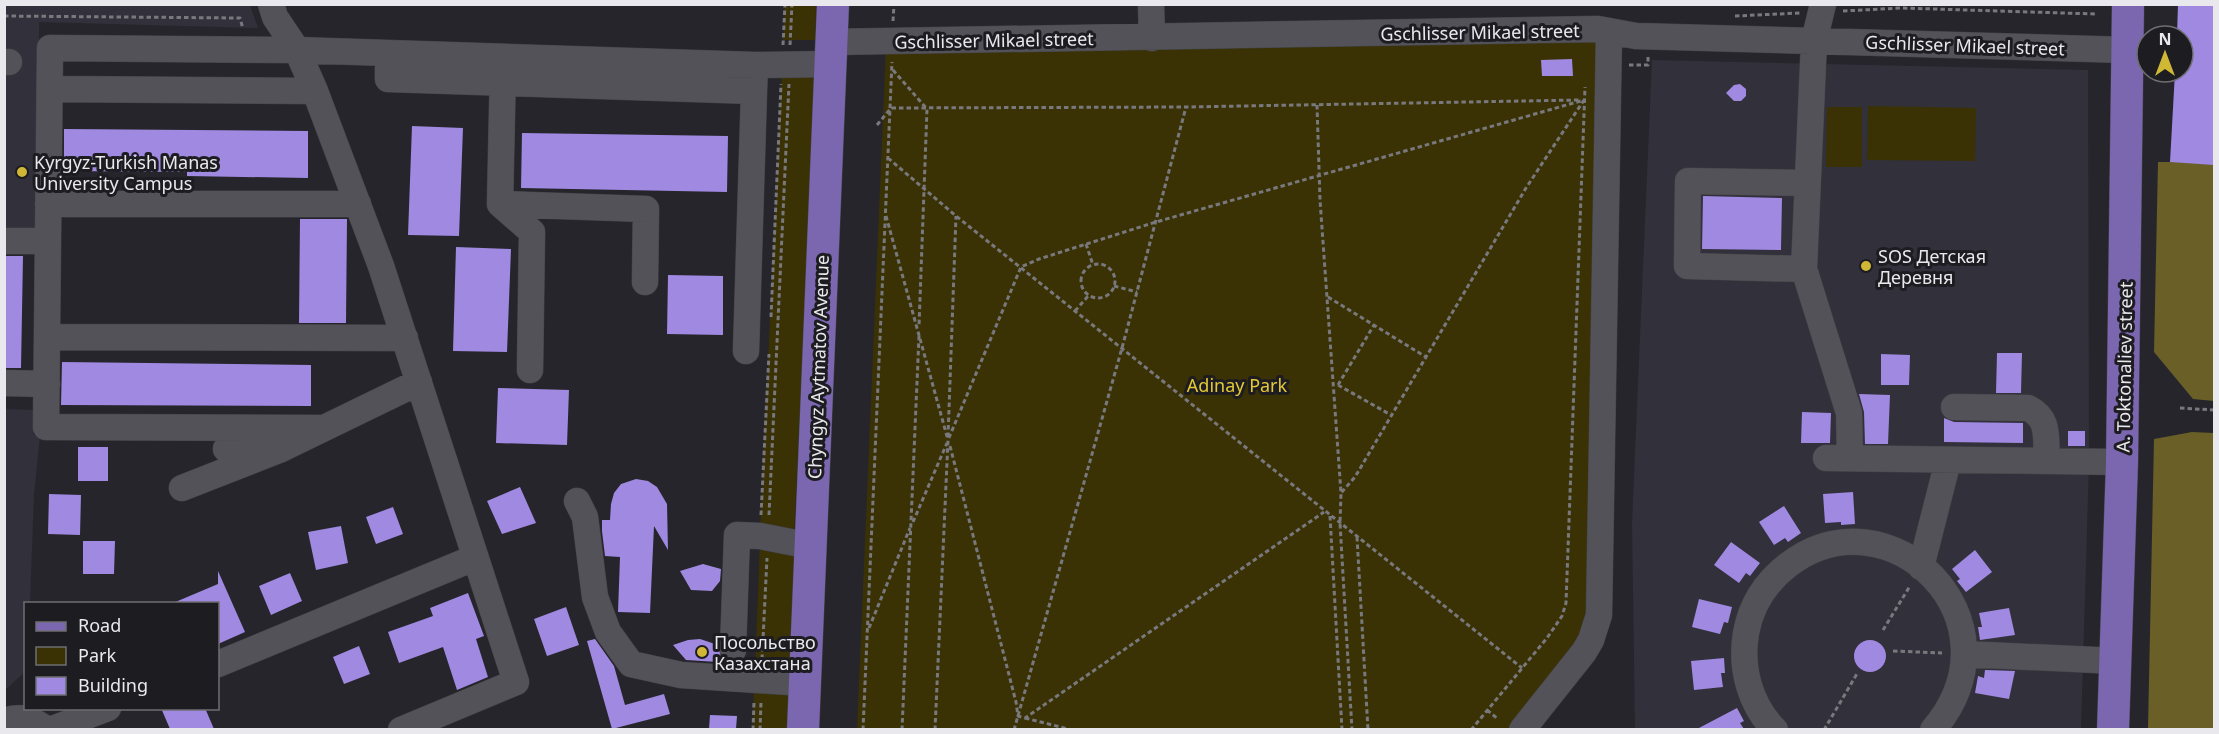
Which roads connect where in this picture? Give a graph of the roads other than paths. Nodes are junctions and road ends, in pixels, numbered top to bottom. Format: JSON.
{"nodes":[{"id":1,"x":271,"y":4,"type":"edge"},
{"id":2,"x":833,"y":4,"type":"edge"},
{"id":3,"x":1152,"y":4,"type":"edge"},
{"id":4,"x":2128,"y":4,"type":"edge"},
{"id":5,"x":1822,"y":8,"type":"edge"},
{"id":6,"x":1609,"y":33,"type":"junction"},
{"id":7,"x":1152,"y":38,"type":"junction"},
{"id":8,"x":1814,"y":41,"type":"junction"},
{"id":9,"x":297,"y":50,"type":"junction"},
{"id":10,"x":2127,"y":50,"type":"junction"},
{"id":11,"x":831,"y":53,"type":"junction"},
{"id":12,"x":388,"y":54,"type":"junction"},
{"id":13,"x":503,"y":57,"type":"junction"},
{"id":14,"x":755,"y":65,"type":"junction"},
{"id":15,"x":503,"y":83,"type":"junction"},
{"id":16,"x":50,"y":89,"type":"junction"},
{"id":17,"x":315,"y":91,"type":"junction"},
{"id":18,"x":754,"y":91,"type":"junction"},
{"id":19,"x":1807,"y":183,"type":"junction"},
{"id":20,"x":48,"y":204,"type":"junction"},
{"id":21,"x":358,"y":204,"type":"junction"},
{"id":22,"x":500,"y":204,"type":"junction"},
{"id":23,"x":4,"y":241,"type":"edge"},
{"id":24,"x":48,"y":241,"type":"junction"},
{"id":25,"x":1804,"y":269,"type":"junction"},
{"id":26,"x":645,"y":282,"type":"dead end"},
{"id":27,"x":47,"y":337,"type":"junction"},
{"id":28,"x":405,"y":338,"type":"junction"},
{"id":29,"x":758,"y":347,"type":"road end"},
{"id":30,"x":531,"y":370,"type":"dead end"},
{"id":31,"x":418,"y":382,"type":"junction"},
{"id":32,"x":4,"y":383,"type":"edge"},
{"id":33,"x":47,"y":384,"type":"junction"},
{"id":34,"x":1954,"y":407,"type":"dead end"},
{"id":35,"x":324,"y":428,"type":"junction"},
{"id":36,"x":226,"y":449,"type":"dead end"},
{"id":37,"x":279,"y":450,"type":"junction"},
{"id":38,"x":1948,"y":461,"type":"junction"},
{"id":39,"x":2047,"y":462,"type":"junction"},
{"id":40,"x":2122,"y":462,"type":"junction"},
{"id":41,"x":182,"y":488,"type":"dead end"},
{"id":42,"x":577,"y":501,"type":"dead end"},
{"id":43,"x":810,"y":546,"type":"junction"},
{"id":44,"x":474,"y":558,"type":"junction"},
{"id":45,"x":1921,"y":567,"type":"junction"},
{"id":46,"x":733,"y":650,"type":"dead end"},
{"id":47,"x":1965,"y":654,"type":"junction"},
{"id":48,"x":2117,"y":661,"type":"junction"},
{"id":49,"x":219,"y":664,"type":"edge"},
{"id":50,"x":805,"y":683,"type":"junction"},
{"id":51,"x":102,"y":710,"type":"edge"},
{"id":52,"x":4,"y":721,"type":"edge"},
{"id":53,"x":48,"y":729,"type":"edge"},
{"id":54,"x":401,"y":729,"type":"edge"},
{"id":55,"x":803,"y":729,"type":"edge"},
{"id":56,"x":1522,"y":729,"type":"edge"},
{"id":57,"x":1775,"y":729,"type":"edge"},
{"id":58,"x":1933,"y":729,"type":"edge"},
{"id":59,"x":2113,"y":729,"type":"edge"}],
"edges":[{"from":1,"to":9,"type":"street"},
{"from":2,"to":11,"type":"main road","name":"Chyngyz Aytmatov Avenue"},
{"from":3,"to":7,"type":"street"},
{"from":4,"to":10,"type":"main road","name":"A. Toktonaliev street"},
{"from":5,"to":8,"type":"street"},
{"from":6,"to":7,"type":"street","name":"Gschlisser Mikael street"},
{"from":6,"to":8,"type":"street","name":"Gschlisser Mikael street"},
{"from":6,"to":56,"type":"street"},
{"from":7,"to":11,"type":"street","name":"Gschlisser Mikael street"},
{"from":8,"to":10,"type":"street","name":"Gschlisser Mikael street"},
{"from":8,"to":19,"type":"street"},
{"from":9,"to":12,"type":"street","name":"Gschlisser Mikael street"},
{"from":9,"to":16,"type":"street","name":"Gschlisser Mikael street"},
{"from":9,"to":17,"type":"street"},
{"from":10,"to":40,"type":"main road","name":"A. Toktonaliev street"},
{"from":11,"to":14,"type":"street","name":"Gschlisser Mikael street"},
{"from":11,"to":43,"type":"main road","name":"Chyngyz Aytmatov Avenue"},
{"from":12,"to":13,"type":"street","name":"Gschlisser Mikael street"},
{"from":12,"to":15,"type":"street"},
{"from":13,"to":14,"type":"street","name":"Gschlisser Mikael street"},
{"from":13,"to":15,"type":"street"},
{"from":14,"to":18,"type":"street"},
{"from":15,"to":18,"type":"street"},
{"from":15,"to":22,"type":"street"},
{"from":16,"to":17,"type":"street"},
{"from":16,"to":20,"type":"street"},
{"from":17,"to":21,"type":"street"},
{"from":18,"to":29,"type":"street"},
{"from":19,"to":25,"type":"street"},
{"from":19,"to":25,"type":"street"},
{"from":20,"to":21,"type":"street"},
{"from":20,"to":24,"type":"street"},
{"from":21,"to":28,"type":"street"},
{"from":22,"to":26,"type":"street"},
{"from":22,"to":30,"type":"street"},
{"from":23,"to":24,"type":"street"},
{"from":24,"to":27,"type":"street"},
{"from":25,"to":38,"type":"street"},
{"from":27,"to":28,"type":"street"},
{"from":27,"to":33,"type":"street"},
{"from":28,"to":31,"type":"street"},
{"from":31,"to":35,"type":"street"},
{"from":31,"to":44,"type":"street"},
{"from":32,"to":33,"type":"street"},
{"from":33,"to":35,"type":"street"},
{"from":34,"to":39,"type":"street"},
{"from":35,"to":37,"type":"street"},
{"from":36,"to":37,"type":"street"},
{"from":37,"to":41,"type":"street"},
{"from":38,"to":39,"type":"street"},
{"from":38,"to":45,"type":"street"},
{"from":39,"to":40,"type":"street"},
{"from":40,"to":48,"type":"main road","name":"A. Toktonaliev street"},
{"from":42,"to":50,"type":"street"},
{"from":43,"to":46,"type":"street"},
{"from":43,"to":50,"type":"main road","name":"Chyngyz Aytmatov Avenue"},
{"from":44,"to":49,"type":"street"},
{"from":44,"to":54,"type":"street"},
{"from":45,"to":47,"type":"street"},
{"from":45,"to":57,"type":"street"},
{"from":47,"to":48,"type":"street"},
{"from":47,"to":58,"type":"street"},
{"from":48,"to":59,"type":"main road","name":"A. Toktonaliev street"},
{"from":50,"to":55,"type":"main road","name":"Chyngyz Aytmatov Avenue"},
{"from":51,"to":53,"type":"street"},
{"from":52,"to":53,"type":"street"}]}
